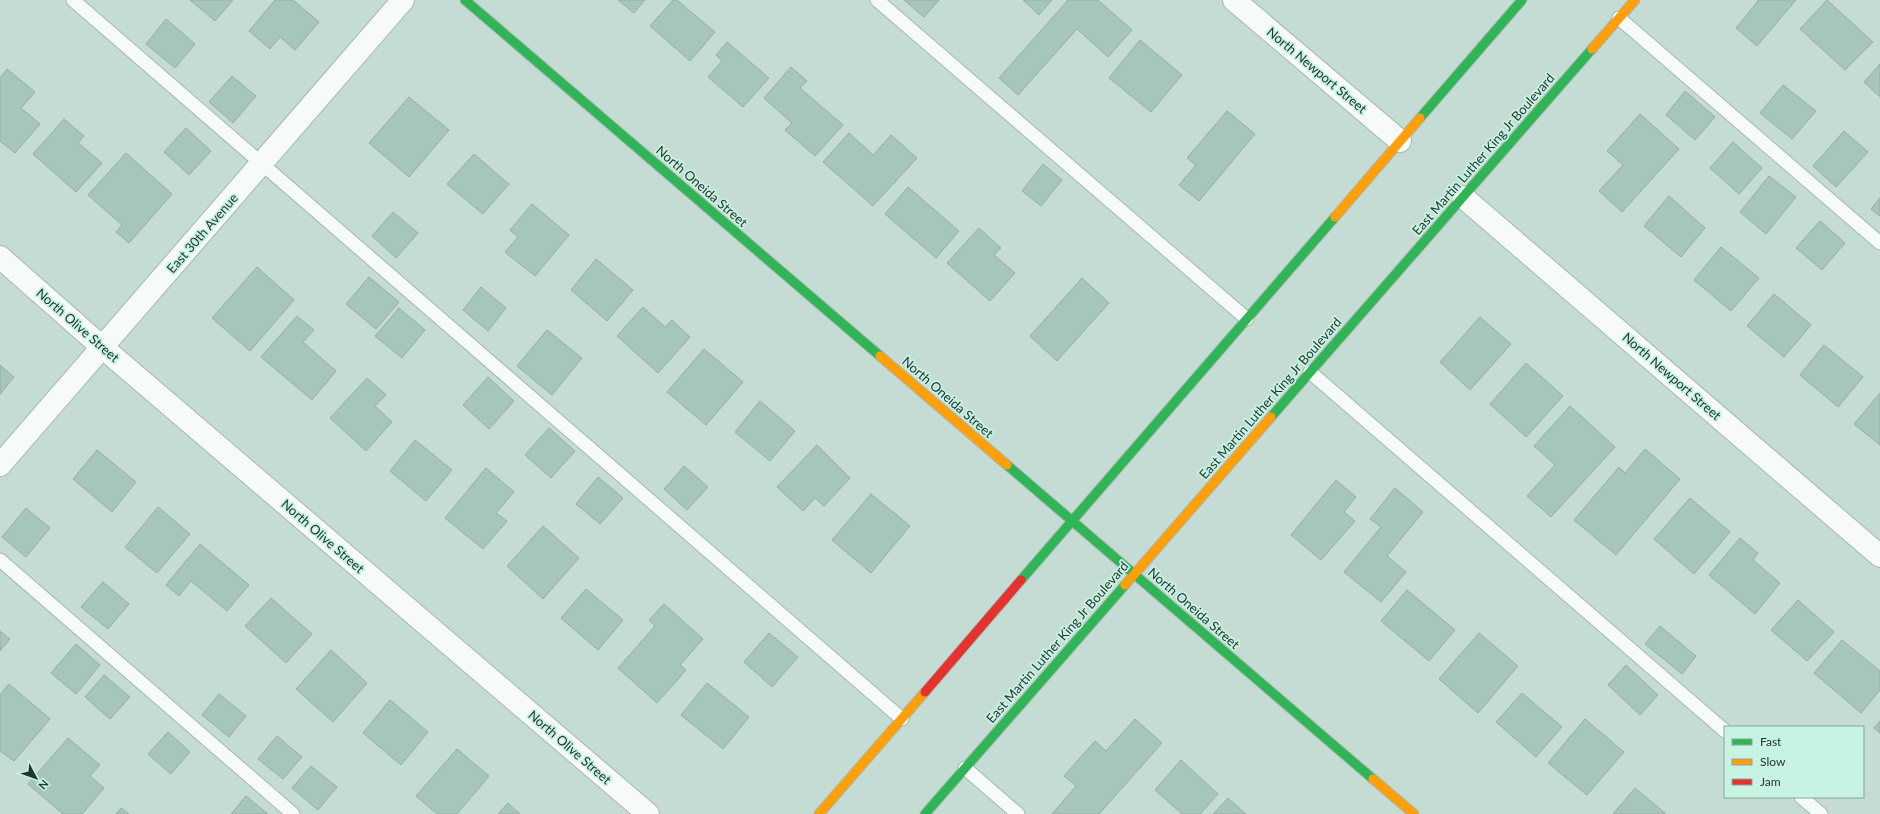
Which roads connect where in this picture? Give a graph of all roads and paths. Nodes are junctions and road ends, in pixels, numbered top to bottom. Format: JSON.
{"nodes":[{"id":1,"x":73,"y":0,"type":"edge"},
{"id":2,"x":403,"y":0,"type":"edge"},
{"id":3,"x":465,"y":0,"type":"edge"},
{"id":4,"x":877,"y":0,"type":"edge"},
{"id":5,"x":1234,"y":0,"type":"edge"},
{"id":6,"x":1522,"y":0,"type":"edge"},
{"id":7,"x":1635,"y":0,"type":"edge"},
{"id":8,"x":1619,"y":18,"type":"junction"},
{"id":9,"x":1400,"y":141,"type":"junction"},
{"id":10,"x":262,"y":164,"type":"junction"},
{"id":11,"x":1463,"y":197,"type":"junction"},
{"id":12,"x":1880,"y":244,"type":"edge"},
{"id":13,"x":0,"y":257,"type":"edge"},
{"id":14,"x":1247,"y":319,"type":"junction"},
{"id":15,"x":102,"y":347,"type":"junction"},
{"id":16,"x":1310,"y":372,"type":"junction"},
{"id":17,"x":0,"y":465,"type":"edge"},
{"id":18,"x":1074,"y":521,"type":"junction"},
{"id":19,"x":1880,"y":556,"type":"edge"},
{"id":20,"x":0,"y":560,"type":"edge"},
{"id":21,"x":1134,"y":574,"type":"junction"},
{"id":22,"x":902,"y":719,"type":"junction"},
{"id":23,"x":1724,"y":730,"type":"edge"},
{"id":24,"x":965,"y":768,"type":"junction"},
{"id":25,"x":1802,"y":798,"type":"edge"},
{"id":26,"x":293,"y":814,"type":"edge"},
{"id":27,"x":648,"y":814,"type":"edge"},
{"id":28,"x":819,"y":814,"type":"edge"},
{"id":29,"x":926,"y":814,"type":"edge"},
{"id":30,"x":1018,"y":814,"type":"edge"},
{"id":31,"x":1414,"y":814,"type":"edge"},
{"id":32,"x":1821,"y":814,"type":"edge"}],
"edges":[{"from":1,"to":10,"type":"lane"},
{"from":2,"to":10,"type":"street","name":"East 30th Avenue"},
{"from":3,"to":18,"type":"main road","name":"North Oneida Street"},
{"from":4,"to":14,"type":"lane"},
{"from":5,"to":9,"type":"street","name":"North Newport Street"},
{"from":6,"to":9,"type":"main road"},
{"from":7,"to":8,"type":"main road","name":"East Martin Luther King Jr Boulevard"},
{"from":8,"to":11,"type":"main road","name":"East Martin Luther King Jr Boulevard"},
{"from":8,"to":12,"type":"lane"},
{"from":9,"to":14,"type":"main road"},
{"from":10,"to":15,"type":"street","name":"East 30th Avenue"},
{"from":10,"to":22,"type":"lane"},
{"from":11,"to":16,"type":"main road","name":"East Martin Luther King Jr Boulevard"},
{"from":11,"to":19,"type":"street","name":"North Newport Street"},
{"from":13,"to":15,"type":"street","name":"North Olive Street"},
{"from":14,"to":18,"type":"main road"},
{"from":15,"to":17,"type":"street","name":"East 30th Avenue"},
{"from":15,"to":27,"type":"street","name":"North Olive Street"},
{"from":16,"to":21,"type":"main road","name":"East Martin Luther King Jr Boulevard"},
{"from":16,"to":23,"type":"lane"},
{"from":18,"to":21,"type":"main road","name":"North Oneida Street"},
{"from":18,"to":22,"type":"main road"},
{"from":20,"to":26,"type":"lane"},
{"from":21,"to":24,"type":"main road","name":"East Martin Luther King Jr Boulevard"},
{"from":21,"to":31,"type":"main road","name":"North Oneida Street"},
{"from":22,"to":28,"type":"main road"},
{"from":24,"to":29,"type":"main road","name":"East Martin Luther King Jr Boulevard"},
{"from":24,"to":30,"type":"lane"},
{"from":25,"to":32,"type":"lane"}]}
